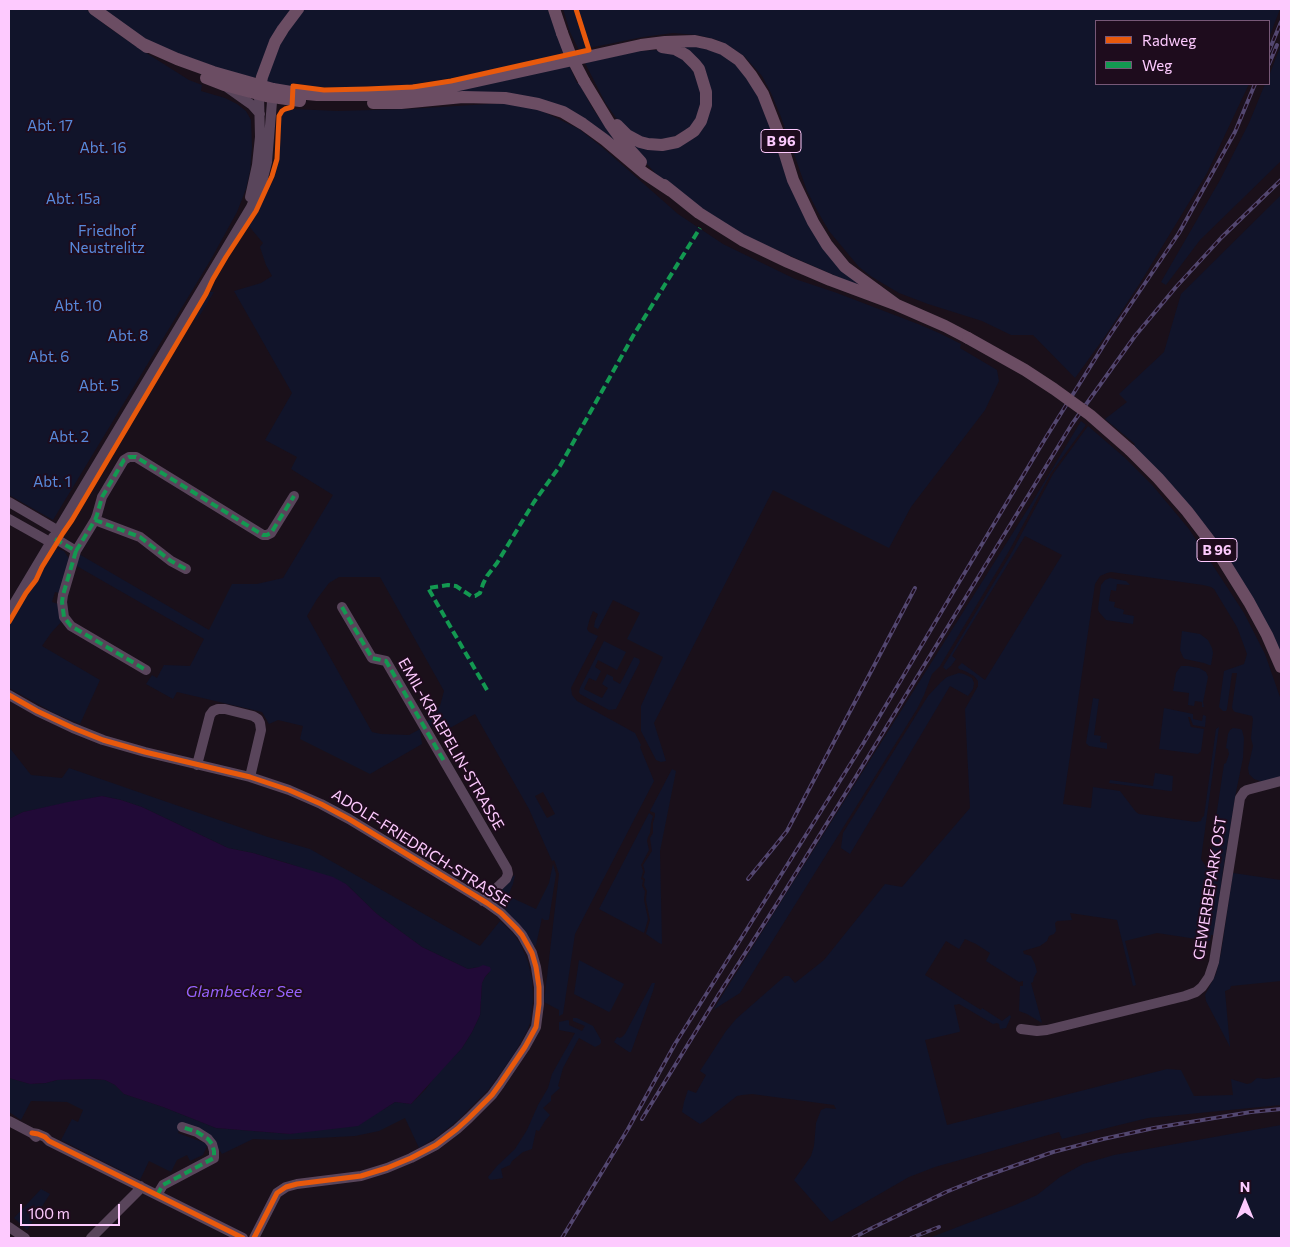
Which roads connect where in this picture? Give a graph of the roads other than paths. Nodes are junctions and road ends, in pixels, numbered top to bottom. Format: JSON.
{"nodes":[{"id":1,"x":94,"y":9,"type":"edge"},
{"id":2,"x":298,"y":9,"type":"edge"},
{"id":3,"x":554,"y":9,"type":"edge"},
{"id":4,"x":141,"y":43,"type":"junction"},
{"id":5,"x":641,"y":45,"type":"junction"},
{"id":6,"x":224,"y":85,"type":"junction"},
{"id":7,"x":450,"y":87,"type":"junction"},
{"id":8,"x":259,"y":90,"type":"junction"},
{"id":9,"x":273,"y":93,"type":"junction"},
{"id":10,"x":361,"y":102,"type":"junction"},
{"id":11,"x":599,"y":105,"type":"junction"},
{"id":12,"x":260,"y":114,"type":"junction"},
{"id":13,"x":671,"y":191,"type":"junction"},
{"id":14,"x":230,"y":241,"type":"junction"},
{"id":15,"x":897,"y":305,"type":"junction"},
{"id":16,"x":294,"y":496,"type":"dead end"},
{"id":17,"x":9,"y":502,"type":"edge"},
{"id":18,"x":9,"y":519,"type":"edge"},
{"id":19,"x":95,"y":520,"type":"junction"},
{"id":20,"x":53,"y":536,"type":"junction"},
{"id":21,"x":76,"y":551,"type":"junction"},
{"id":22,"x":186,"y":569,"type":"dead end"},
{"id":23,"x":342,"y":607,"type":"dead end"},
{"id":24,"x":9,"y":612,"type":"edge"},
{"id":25,"x":1281,"y":666,"type":"edge"},
{"id":26,"x":146,"y":670,"type":"dead end"},
{"id":27,"x":9,"y":695,"type":"edge"},
{"id":28,"x":197,"y":765,"type":"junction"},
{"id":29,"x":250,"y":777,"type":"junction"},
{"id":30,"x":1281,"y":781,"type":"edge"},
{"id":31,"x":1281,"y":788,"type":"edge"},
{"id":32,"x":1251,"y":789,"type":"junction"},
{"id":33,"x":484,"y":901,"type":"junction"},
{"id":34,"x":1021,"y":1028,"type":"dead end"},
{"id":35,"x":9,"y":1121,"type":"edge"},
{"id":36,"x":182,"y":1127,"type":"dead end"},
{"id":37,"x":140,"y":1186,"type":"junction"},
{"id":38,"x":157,"y":1195,"type":"junction"},
{"id":39,"x":9,"y":1227,"type":"edge"},
{"id":40,"x":25,"y":1238,"type":"edge"},
{"id":41,"x":92,"y":1238,"type":"edge"},
{"id":42,"x":243,"y":1238,"type":"edge"},
{"id":43,"x":254,"y":1238,"type":"edge"}],
"edges":[{"from":1,"to":4,"type":"main road"},
{"from":2,"to":8,"type":"main road"},
{"from":3,"to":11,"type":"main road","number":"B 96","bridge":true},
{"from":4,"to":6,"type":"main road"},
{"from":4,"to":8,"type":"main road"},
{"from":5,"to":7,"type":"main road","number":"B 96"},
{"from":5,"to":11,"type":"main road","number":"B 96"},
{"from":5,"to":15,"type":"main road","number":"B 96"},
{"from":6,"to":8,"type":"main road"},
{"from":6,"to":12,"type":"street"},
{"from":7,"to":9,"type":"main road","number":"B 96"},
{"from":7,"to":10,"type":"main road","number":"B 96"},
{"from":8,"to":9,"type":"main road","number":"B 96"},
{"from":8,"to":12,"type":"street"},
{"from":9,"to":10,"type":"main road","number":"B 96"},
{"from":9,"to":14,"type":"street"},
{"from":10,"to":13,"type":"main road","number":"B 96"},
{"from":11,"to":13,"type":"main road","number":"B 96"},
{"from":12,"to":14,"type":"street"},
{"from":13,"to":15,"type":"main road","number":"B 96"},
{"from":14,"to":20,"type":"street"},
{"from":15,"to":25,"type":"main road","number":"B 96","bridge":true},
{"from":16,"to":19,"type":"street"},
{"from":17,"to":20,"type":"street"},
{"from":18,"to":20,"type":"street"},
{"from":19,"to":21,"type":"street"},
{"from":19,"to":22,"type":"street"},
{"from":20,"to":21,"type":"street"},
{"from":20,"to":24,"type":"street"},
{"from":21,"to":26,"type":"street"},
{"from":23,"to":33,"type":"street","name":"EMIL-KRAEPELIN-STRASSE"},
{"from":27,"to":28,"type":"street","name":"ADOLF-FRIEDRICH-STRASSE"},
{"from":28,"to":29,"type":"street","name":"ADOLF-FRIEDRICH-STRASSE"},
{"from":28,"to":29,"type":"street"},
{"from":29,"to":33,"type":"street","name":"ADOLF-FRIEDRICH-STRASSE"},
{"from":30,"to":32,"type":"street"},
{"from":31,"to":32,"type":"street"},
{"from":32,"to":34,"type":"street","name":"GEWERBEPARK OST"},
{"from":33,"to":43,"type":"street","name":"ADOLF-FRIEDRICH-STRASSE"},
{"from":35,"to":37,"type":"street"},
{"from":36,"to":38,"type":"street"},
{"from":37,"to":38,"type":"street"},
{"from":37,"to":41,"type":"street"},
{"from":38,"to":42,"type":"street"},
{"from":39,"to":40,"type":"street"}]}
